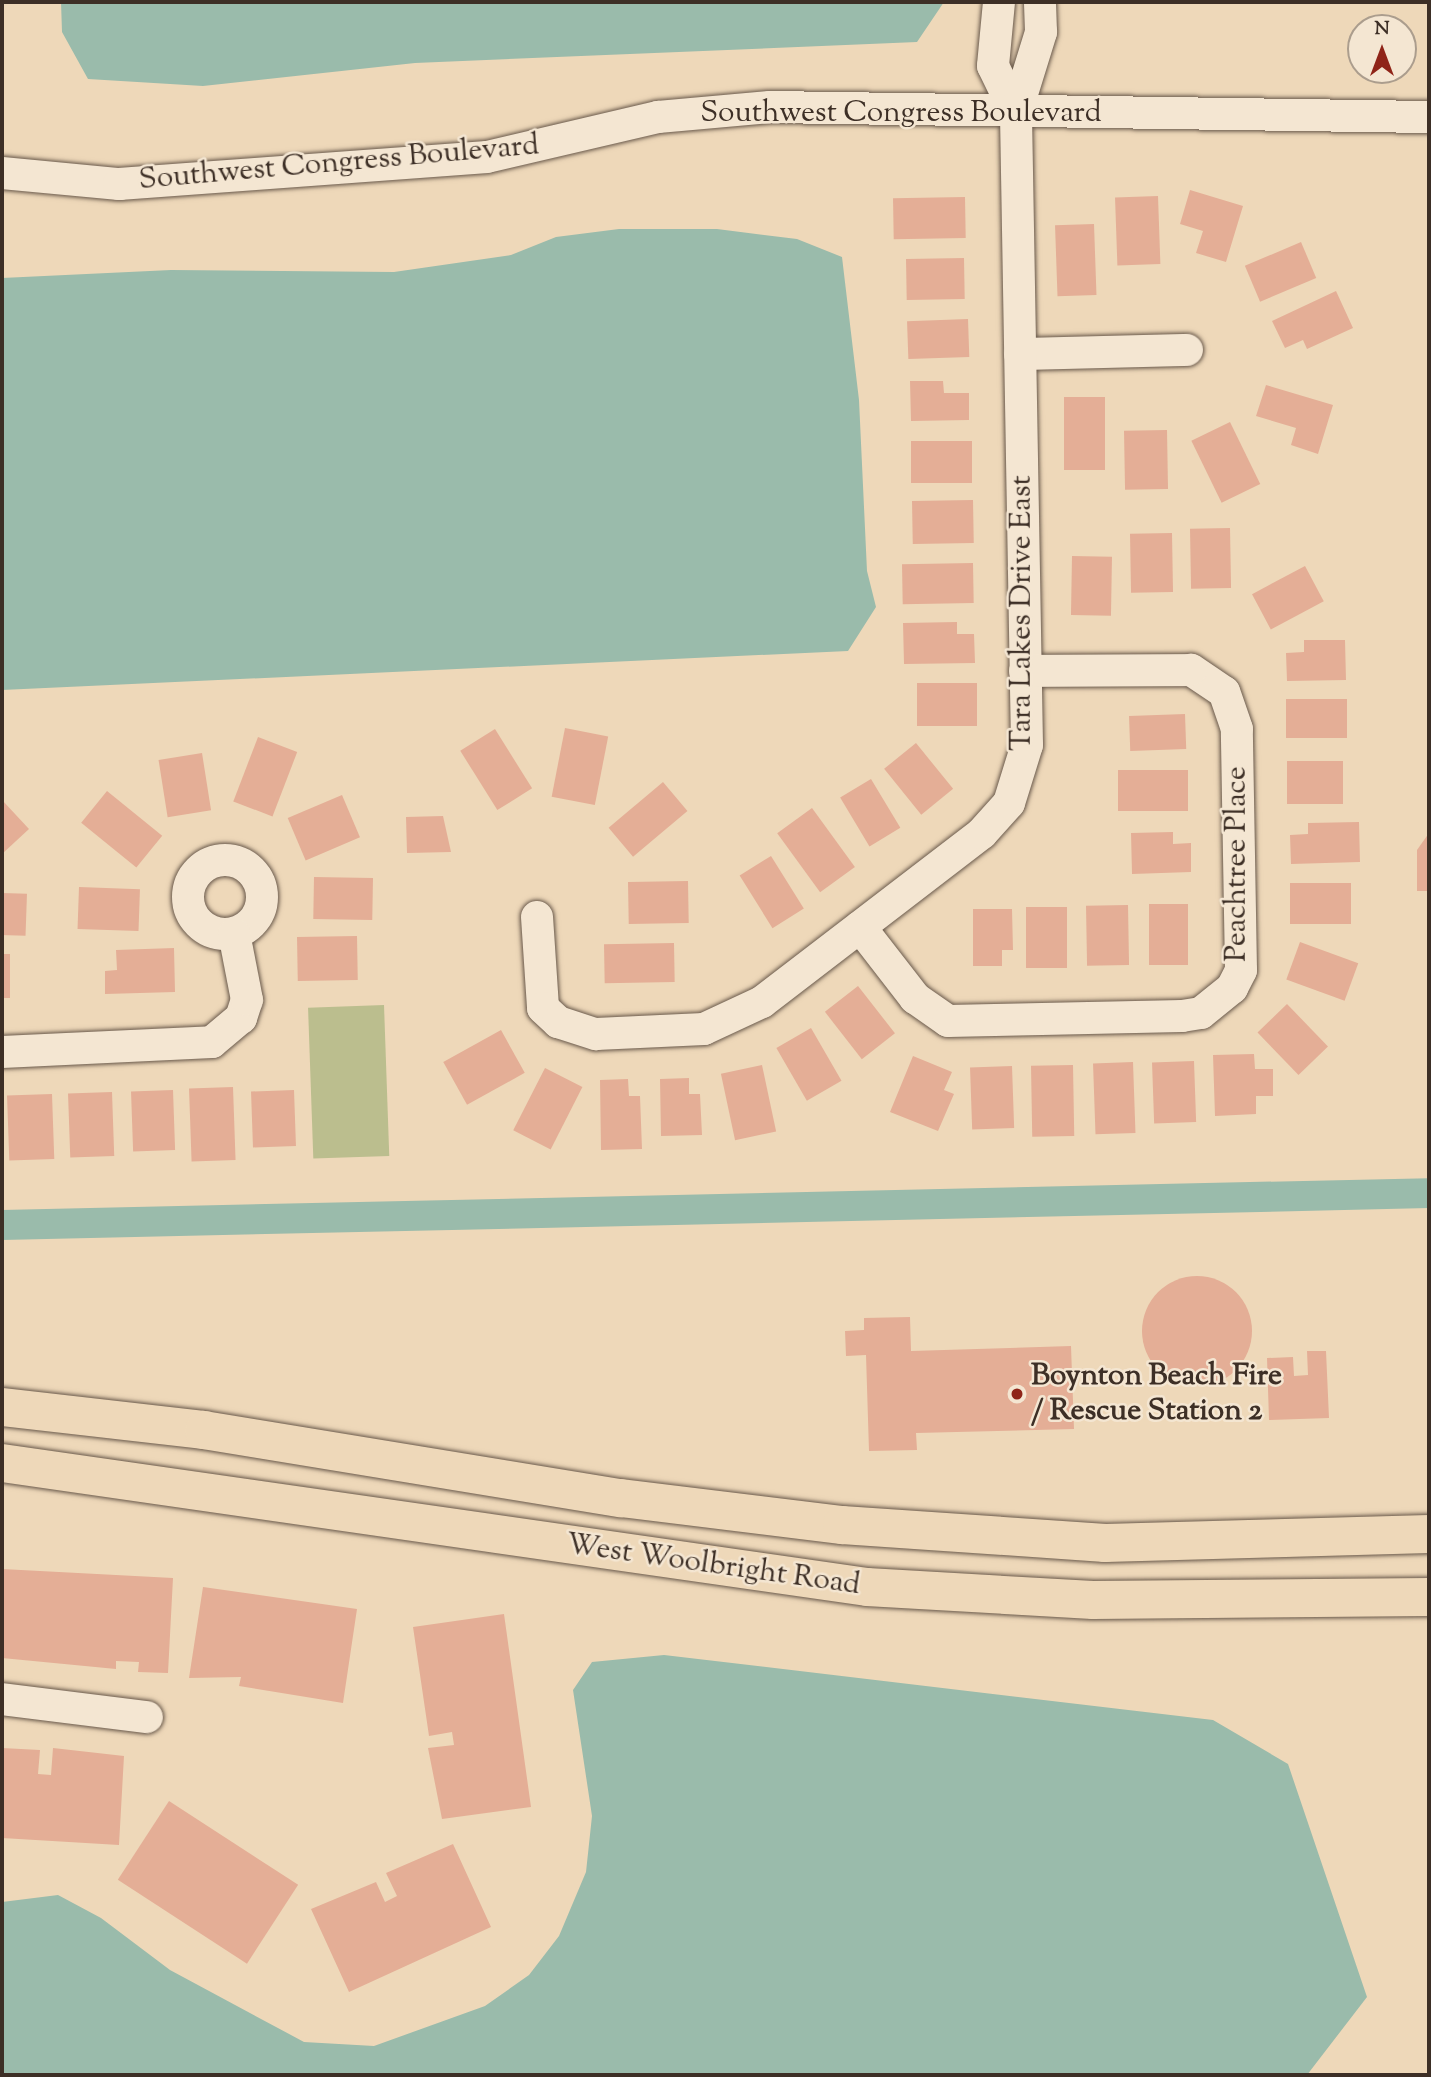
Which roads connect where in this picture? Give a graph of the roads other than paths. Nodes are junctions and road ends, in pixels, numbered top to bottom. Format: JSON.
{"nodes":[{"id":1,"x":999,"y":2,"type":"edge"},
{"id":2,"x":1040,"y":2,"type":"edge"},
{"id":3,"x":1016,"y":113,"type":"junction"},
{"id":4,"x":1429,"y":117,"type":"edge"},
{"id":5,"x":2,"y":173,"type":"edge"},
{"id":6,"x":1187,"y":350,"type":"dead end"},
{"id":7,"x":1020,"y":354,"type":"junction"},
{"id":8,"x":1025,"y":671,"type":"junction"},
{"id":9,"x":537,"y":917,"type":"dead end"},
{"id":10,"x":860,"y":927,"type":"junction"},
{"id":11,"x":234,"y":933,"type":"dead end"},
{"id":12,"x":2,"y":1052,"type":"edge"},
{"id":13,"x":2,"y":1407,"type":"edge"},
{"id":14,"x":2,"y":1463,"type":"edge"},
{"id":15,"x":1429,"y":1534,"type":"edge"},
{"id":16,"x":1429,"y":1597,"type":"edge"},
{"id":17,"x":2,"y":1699,"type":"edge"},
{"id":18,"x":147,"y":1717,"type":"dead end"}],
"edges":[{"from":1,"to":3,"type":"street","name":"Tara Lakes Drive East"},
{"from":2,"to":3,"type":"street","name":"Tara Lakes Drive East"},
{"from":3,"to":4,"type":"street","name":"Southwest Congress Boulevard"},
{"from":3,"to":5,"type":"street","name":"Southwest Congress Boulevard"},
{"from":3,"to":7,"type":"street","name":"Tara Lakes Drive East"},
{"from":6,"to":7,"type":"street"},
{"from":7,"to":8,"type":"street","name":"Tara Lakes Drive East"},
{"from":8,"to":10,"type":"street","name":"Tara Lakes Drive East"},
{"from":8,"to":10,"type":"street","name":"Peachtree Place"},
{"from":9,"to":10,"type":"street","name":"Tara Lakes Drive East"},
{"from":11,"to":12,"type":"street"},
{"from":13,"to":15,"type":"main road","name":"West Woolbright Road"},
{"from":14,"to":16,"type":"main road","name":"West Woolbright Road"},
{"from":17,"to":18,"type":"street"}]}
